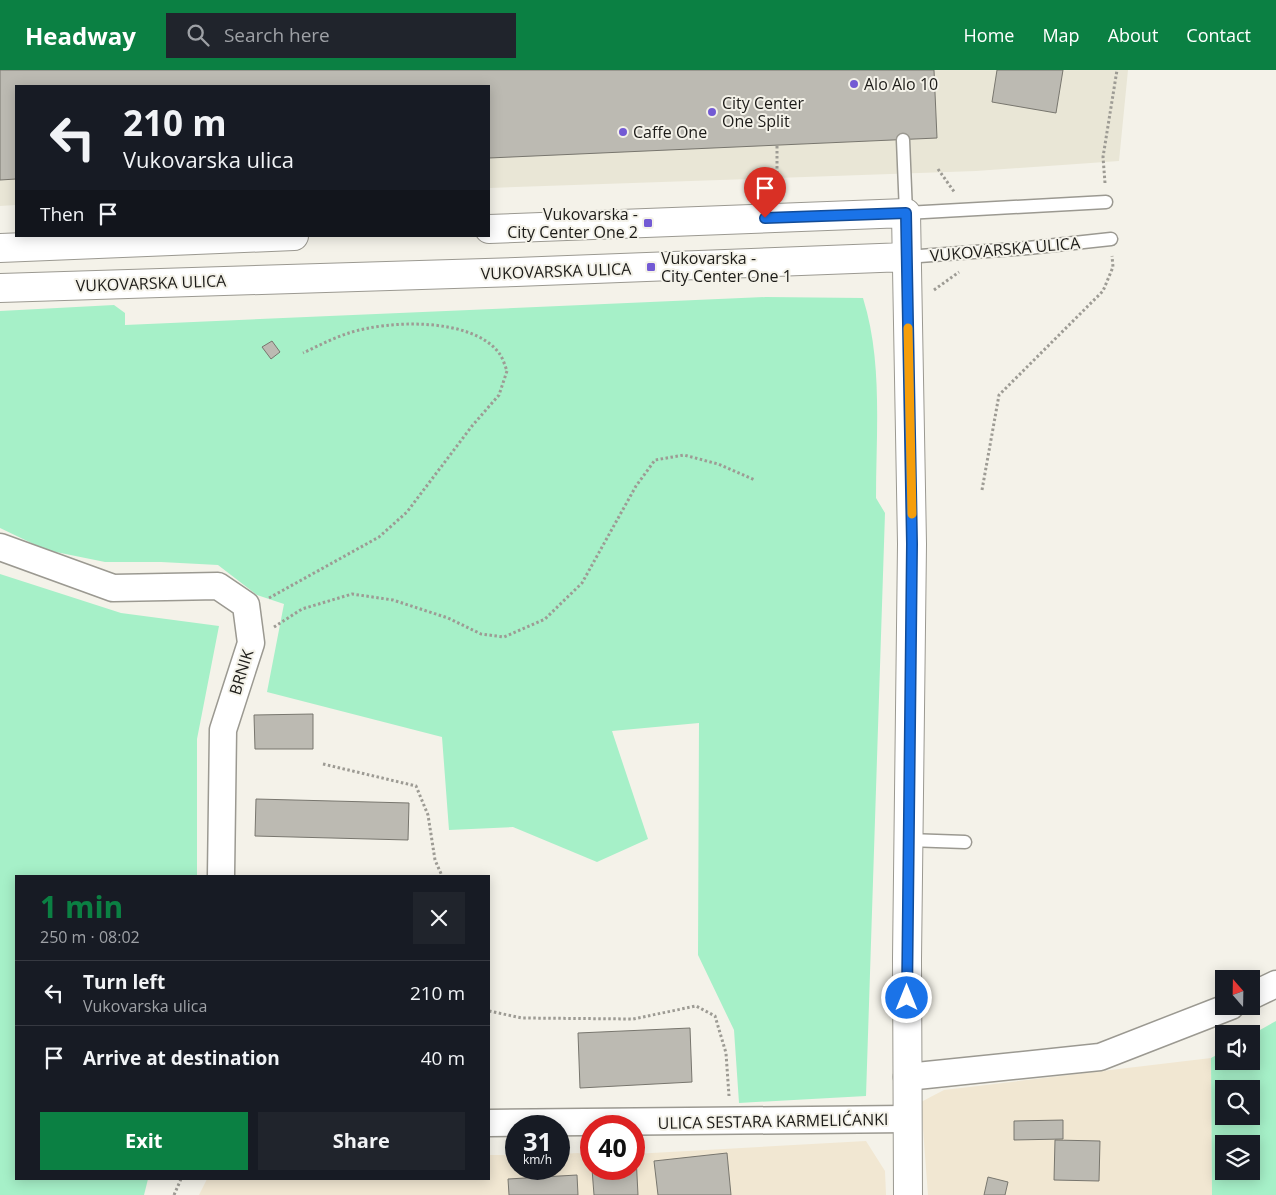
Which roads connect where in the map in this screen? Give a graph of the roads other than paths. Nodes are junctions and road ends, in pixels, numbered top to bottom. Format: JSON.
{"nodes":[{"id":1,"x":903,"y":140,"type":"dead end"},
{"id":2,"x":1106,"y":202,"type":"road end"},
{"id":3,"x":906,"y":213,"type":"junction"},
{"id":4,"x":490,"y":229,"type":"edge"},
{"id":5,"x":270,"y":237,"type":"edge"},
{"id":6,"x":1111,"y":239,"type":"road end"},
{"id":7,"x":0,"y":248,"type":"edge"},
{"id":8,"x":906,"y":257,"type":"junction"},
{"id":9,"x":0,"y":288,"type":"edge"},
{"id":10,"x":0,"y":546,"type":"edge"},
{"id":11,"x":908,"y":840,"type":"junction"},
{"id":12,"x":965,"y":842,"type":"dead end"},
{"id":13,"x":221,"y":875,"type":"edge"},
{"id":14,"x":1276,"y":984,"type":"edge"},
{"id":15,"x":1260,"y":992,"type":"edge"},
{"id":16,"x":1215,"y":1013,"type":"edge"},
{"id":17,"x":907,"y":1077,"type":"junction"},
{"id":18,"x":907,"y":1119,"type":"junction"},
{"id":19,"x":490,"y":1124,"type":"edge"},
{"id":20,"x":908,"y":1195,"type":"edge"}],
"edges":[{"from":1,"to":3,"type":"lane"},
{"from":2,"to":3,"type":"lane"},
{"from":3,"to":4,"type":"street"},
{"from":3,"to":8,"type":"street"},
{"from":5,"to":7,"type":"street"},
{"from":6,"to":8,"type":"lane","name":"VUKOVARSKA ULICA"},
{"from":8,"to":9,"type":"street","name":"VUKOVARSKA ULICA"},
{"from":8,"to":11,"type":"street"},
{"from":10,"to":13,"type":"street","name":"BRNIK"},
{"from":11,"to":12,"type":"lane"},
{"from":11,"to":17,"type":"street"},
{"from":14,"to":15,"type":"street"},
{"from":16,"to":17,"type":"street"},
{"from":17,"to":18,"type":"street"},
{"from":18,"to":19,"type":"street","name":"ULICA SESTARA KARMELIĆANKI"},
{"from":18,"to":20,"type":"street"}]}
